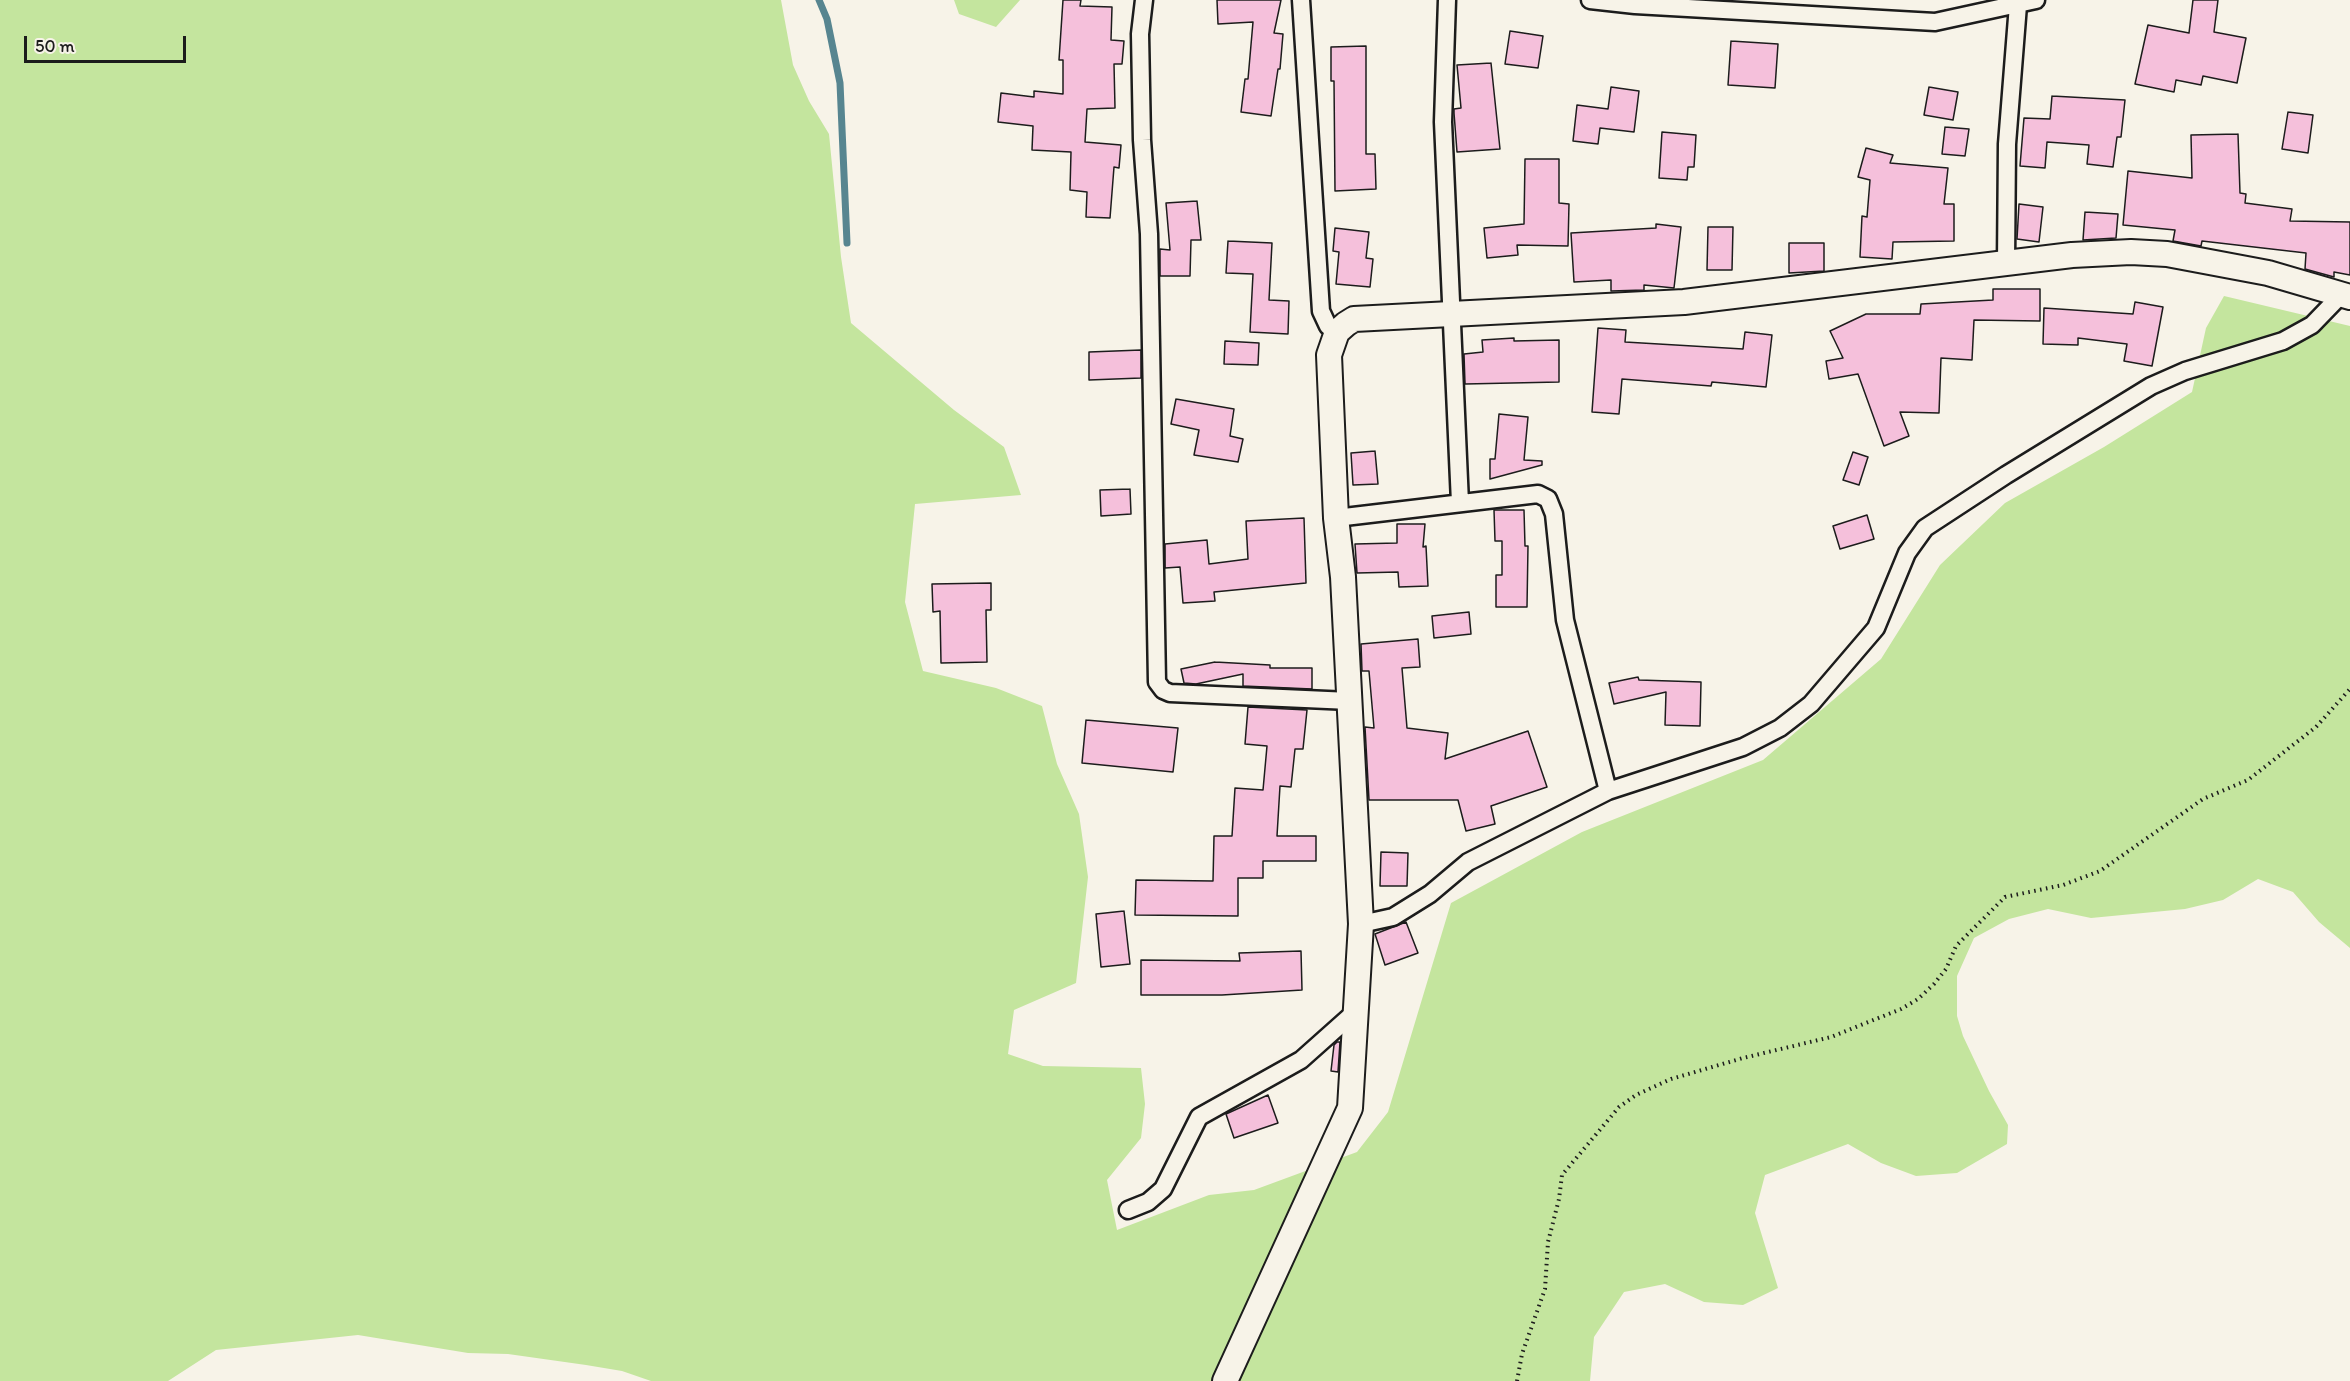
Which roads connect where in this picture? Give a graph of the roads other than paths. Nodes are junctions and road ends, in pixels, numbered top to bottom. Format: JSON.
{"nodes":[{"id":1,"x":1144,"y":0,"type":"edge"},
{"id":2,"x":1301,"y":0,"type":"edge"},
{"id":3,"x":1447,"y":0,"type":"edge"},
{"id":4,"x":1590,"y":0,"type":"edge"},
{"id":5,"x":2036,"y":0,"type":"edge"},
{"id":6,"x":2018,"y":5,"type":"junction"},
{"id":7,"x":2006,"y":263,"type":"junction"},
{"id":8,"x":2346,"y":296,"type":"edge"},
{"id":9,"x":1452,"y":313,"type":"junction"},
{"id":10,"x":1337,"y":332,"type":"junction"},
{"id":11,"x":1460,"y":503,"type":"junction"},
{"id":12,"x":1336,"y":518,"type":"junction"},
{"id":13,"x":1350,"y":701,"type":"junction"},
{"id":14,"x":1608,"y":791,"type":"junction"},
{"id":15,"x":1361,"y":924,"type":"junction"},
{"id":16,"x":1356,"y":1011,"type":"junction"},
{"id":17,"x":1128,"y":1210,"type":"dead end"},
{"id":18,"x":1225,"y":1381,"type":"edge"}],
"edges":[{"from":1,"to":13,"type":"street"},
{"from":2,"to":10,"type":"street"},
{"from":3,"to":9,"type":"street"},
{"from":4,"to":6,"type":"street"},
{"from":5,"to":6,"type":"street"},
{"from":6,"to":7,"type":"street"},
{"from":7,"to":8,"type":"main road"},
{"from":7,"to":9,"type":"main road"},
{"from":8,"to":14,"type":"street"},
{"from":9,"to":10,"type":"main road"},
{"from":9,"to":11,"type":"street"},
{"from":10,"to":12,"type":"main road"},
{"from":11,"to":12,"type":"street"},
{"from":11,"to":14,"type":"street"},
{"from":12,"to":13,"type":"main road"},
{"from":13,"to":15,"type":"main road"},
{"from":14,"to":15,"type":"street"},
{"from":15,"to":16,"type":"main road"},
{"from":16,"to":17,"type":"street"},
{"from":16,"to":18,"type":"main road"}]}
